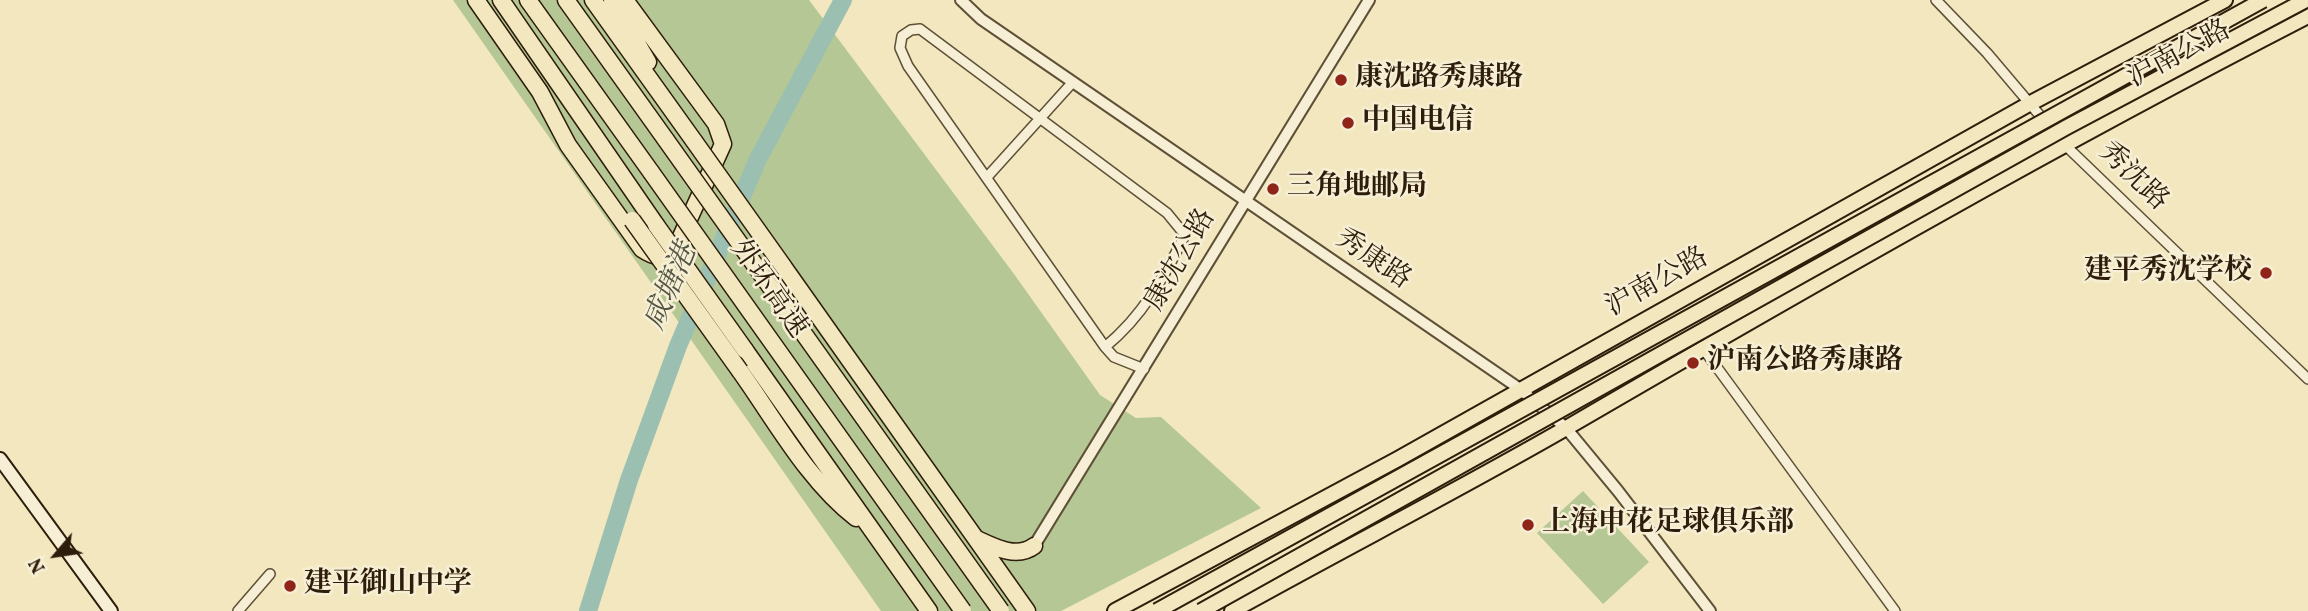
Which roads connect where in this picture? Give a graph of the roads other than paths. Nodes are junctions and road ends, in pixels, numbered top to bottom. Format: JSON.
{"nodes":[{"id":1,"x":476,"y":0,"type":"edge"},
{"id":2,"x":500,"y":0,"type":"edge"},
{"id":3,"x":528,"y":0,"type":"edge"},
{"id":4,"x":566,"y":0,"type":"edge"},
{"id":5,"x":593,"y":0,"type":"edge"},
{"id":6,"x":612,"y":0,"type":"edge"},
{"id":7,"x":625,"y":0,"type":"edge"},
{"id":8,"x":961,"y":0,"type":"edge"},
{"id":9,"x":1369,"y":0,"type":"edge"},
{"id":10,"x":1936,"y":0,"type":"edge"},
{"id":11,"x":2225,"y":0,"type":"edge"},
{"id":12,"x":2263,"y":0,"type":"edge"},
{"id":13,"x":2306,"y":0,"type":"edge"},
{"id":14,"x":2308,"y":16,"type":"edge"},
{"id":15,"x":543,"y":64,"type":"junction"},
{"id":16,"x":1072,"y":82,"type":"junction"},
{"id":17,"x":662,"y":96,"type":"junction"},
{"id":18,"x":2029,"y":104,"type":"junction"},
{"id":19,"x":552,"y":112,"type":"junction"},
{"id":20,"x":1042,"y":117,"type":"junction"},
{"id":21,"x":572,"y":134,"type":"junction"},
{"id":22,"x":2064,"y":144,"type":"junction"},
{"id":23,"x":988,"y":176,"type":"junction"},
{"id":24,"x":1244,"y":201,"type":"junction"},
{"id":25,"x":1105,"y":347,"type":"junction"},
{"id":26,"x":1702,"y":347,"type":"junction"},
{"id":27,"x":1144,"y":369,"type":"junction"},
{"id":28,"x":2308,"y":379,"type":"edge"},
{"id":29,"x":1520,"y":389,"type":"junction"},
{"id":30,"x":1566,"y":428,"type":"junction"},
{"id":31,"x":0,"y":459,"type":"edge"},
{"id":32,"x":872,"y":530,"type":"junction"},
{"id":33,"x":975,"y":538,"type":"junction"},
{"id":34,"x":1034,"y":546,"type":"joint"},
{"id":35,"x":270,"y":573,"type":"dead end"},
{"id":36,"x":111,"y":611,"type":"edge"},
{"id":37,"x":238,"y":611,"type":"edge"},
{"id":38,"x":929,"y":611,"type":"edge"},
{"id":39,"x":963,"y":611,"type":"edge"},
{"id":40,"x":1001,"y":611,"type":"edge"},
{"id":41,"x":1027,"y":611,"type":"edge"},
{"id":42,"x":1115,"y":611,"type":"edge"},
{"id":43,"x":1157,"y":611,"type":"edge"},
{"id":44,"x":1201,"y":611,"type":"edge"},
{"id":45,"x":1232,"y":611,"type":"edge"},
{"id":46,"x":1710,"y":611,"type":"edge"},
{"id":47,"x":1895,"y":611,"type":"edge"}],
"edges":[{"from":1,"to":19,"type":"highway"},
{"from":2,"to":15,"type":"highway"},
{"from":3,"to":39,"type":"highway","name":"外环高速","bridge":true},
{"from":4,"to":40,"type":"highway","name":"外环高速","bridge":true},
{"from":5,"to":17,"type":"highway"},
{"from":6,"to":17,"type":"highway"},
{"from":7,"to":19,"type":"highway"},
{"from":8,"to":16,"type":"street","name":"秀康路"},
{"from":9,"to":24,"type":"street","name":"康沈公路"},
{"from":10,"to":18,"type":"street","name":"秀沈路"},
{"from":11,"to":18,"type":"main road","name":"沪南公路"},
{"from":12,"to":43,"type":"main road","bridge":true},
{"from":13,"to":44,"type":"main road","bridge":true},
{"from":14,"to":22,"type":"main road","name":"沪南公路"},
{"from":15,"to":21,"type":"highway"},
{"from":15,"to":32,"type":"highway","bridge":true},
{"from":16,"to":20,"type":"street"},
{"from":16,"to":24,"type":"street","name":"秀康路"},
{"from":17,"to":33,"type":"highway","bridge":true},
{"from":18,"to":22,"type":"street","name":"秀沈路"},
{"from":18,"to":29,"type":"main road","name":"沪南公路"},
{"from":19,"to":21,"type":"highway"},
{"from":20,"to":23,"type":"street"},
{"from":20,"to":23,"type":"street"},
{"from":20,"to":25,"type":"street"},
{"from":21,"to":32,"type":"highway","bridge":true},
{"from":22,"to":26,"type":"main road","name":"沪南公路"},
{"from":22,"to":28,"type":"street","name":"秀沈路"},
{"from":23,"to":25,"type":"street"},
{"from":24,"to":27,"type":"street","name":"康沈公路"},
{"from":24,"to":29,"type":"street","name":"秀康路"},
{"from":25,"to":27,"type":"street"},
{"from":26,"to":30,"type":"main road","name":"沪南公路"},
{"from":26,"to":47,"type":"street"},
{"from":27,"to":34,"type":"street","name":"康沈公路"},
{"from":29,"to":30,"type":"street","name":"秀康路"},
{"from":29,"to":42,"type":"main road","name":"沪南公路"},
{"from":30,"to":45,"type":"main road","name":"沪南公路"},
{"from":30,"to":46,"type":"street","name":"秀康路"},
{"from":31,"to":36,"type":"main road"},
{"from":32,"to":38,"type":"highway"},
{"from":33,"to":34,"type":"highway"},
{"from":33,"to":41,"type":"highway"},
{"from":35,"to":37,"type":"street"}]}
